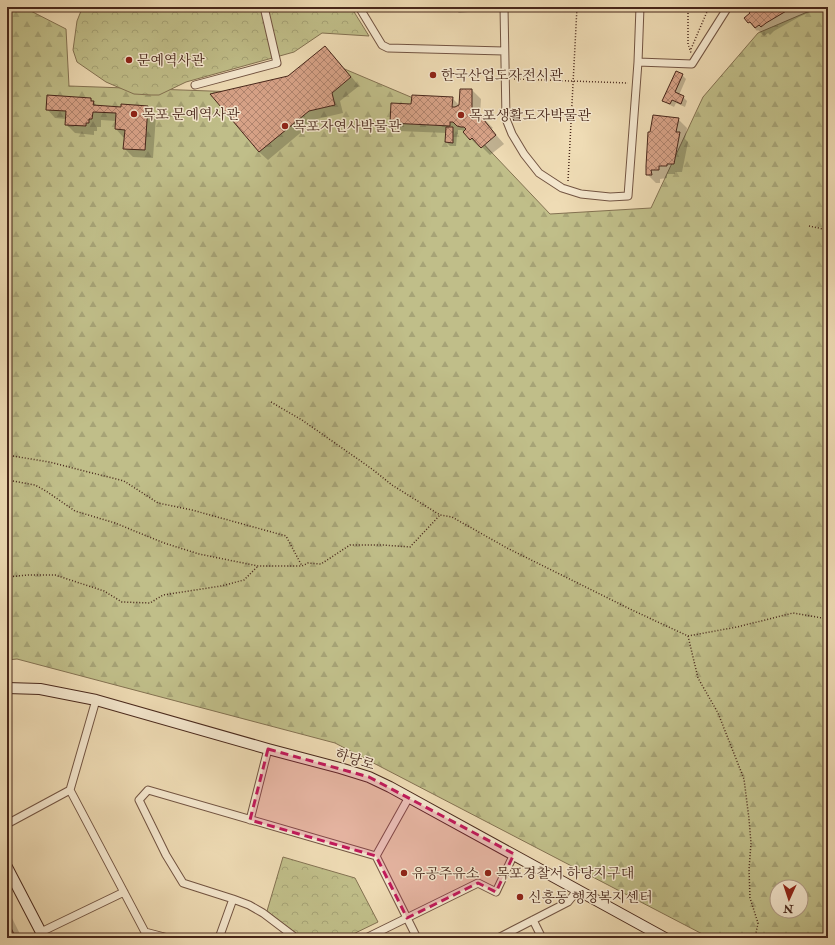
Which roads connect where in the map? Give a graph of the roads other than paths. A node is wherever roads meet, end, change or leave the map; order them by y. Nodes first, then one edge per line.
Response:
1 (264, 7) edge
2 (359, 7) edge
3 (504, 7) edge
4 (640, 7) edge
5 (728, 7) edge
6 (504, 51) junction
7 (638, 62) junction
8 (195, 85) dead end
9 (7, 688) edge
10 (96, 700) junction
11 (268, 749) junction
12 (70, 790) junction
13 (409, 797) junction
14 (250, 820) junction
15 (7, 824) edge
16 (514, 854) junction
17 (376, 856) junction
18 (7, 867) edge
19 (577, 891) junction
20 (124, 892) junction
21 (233, 899) junction
22 (407, 918) junction
23 (533, 920) junction
24 (42, 935) edge
25 (168, 938) edge
26 (218, 938) edge
27 (296, 938) edge
28 (366, 938) edge
29 (417, 938) edge
30 (498, 938) edge
31 (542, 938) edge
32 (665, 938) edge

1 - 8 street
2 - 6 street
3 - 6 street
4 - 7 street
5 - 7 street
6 - 7 street
9 - 10 street, 하당로
10 - 11 street, 하당로
10 - 12 street
11 - 13 street, 하당로
11 - 14 street
12 - 15 street
12 - 20 street
13 - 16 street, 하당로
13 - 17 street
14 - 17 street
14 - 21 street
16 - 19 street, 하당로
16 - 22 street
17 - 22 street
18 - 24 street
19 - 23 street
19 - 32 street, 하당로
20 - 24 street
20 - 25 street
21 - 26 street
21 - 27 street
22 - 28 street
22 - 29 street
23 - 30 street
23 - 31 street

